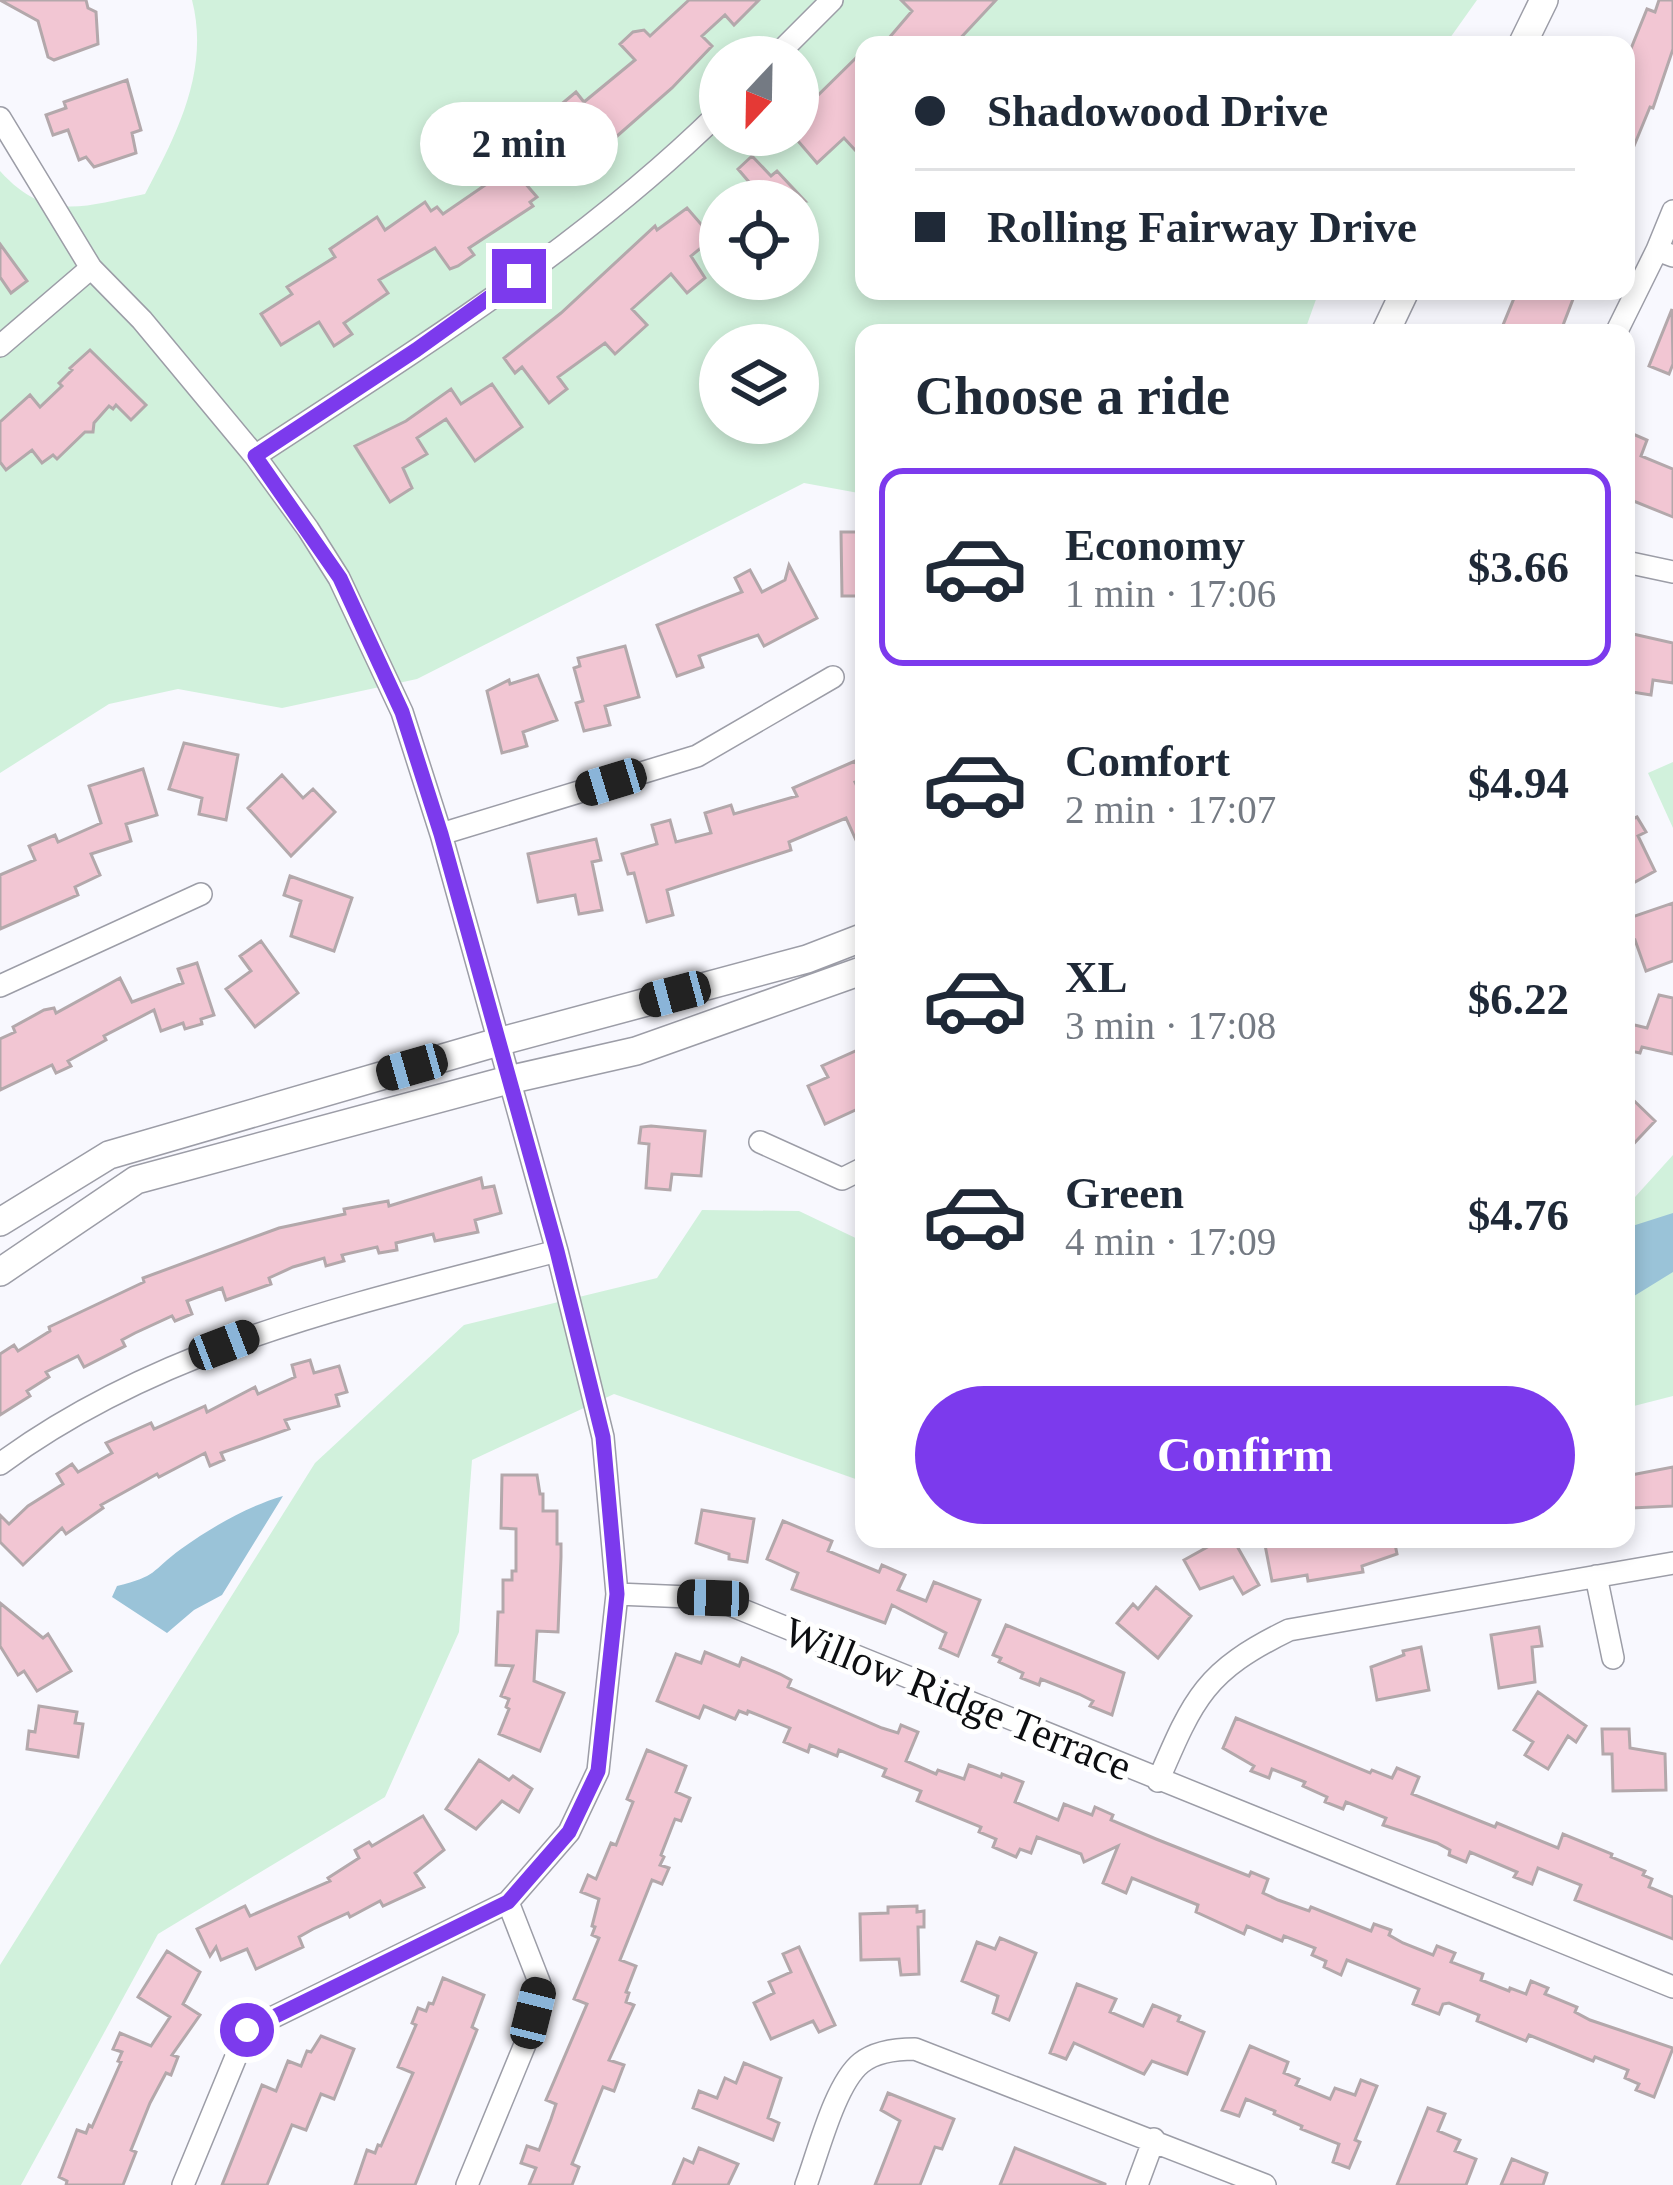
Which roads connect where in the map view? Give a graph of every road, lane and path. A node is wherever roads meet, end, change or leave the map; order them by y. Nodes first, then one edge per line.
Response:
1 (832, 0) edge
2 (1544, 0) edge
3 (797, 36) edge
4 (1526, 36) edge
5 (0, 118) edge
6 (699, 132) edge
7 (1673, 211) edge
8 (1665, 253) edge
9 (91, 268) junction
10 (1622, 324) edge
11 (0, 346) edge
12 (255, 456) junction
13 (1635, 564) edge
14 (1673, 572) edge
15 (832, 677) dead end
16 (441, 834) junction
17 (201, 894) dead end
18 (855, 940) edge
19 (855, 973) edge
20 (0, 986) edge
21 (498, 1042) junction
22 (508, 1080) junction
23 (760, 1142) dead end
24 (855, 1172) edge
25 (0, 1222) edge
26 (557, 1251) junction
27 (0, 1271) edge
28 (0, 1464) edge
29 (1673, 1563) edge
30 (1596, 1576) junction
31 (617, 1594) junction
32 (1612, 1658) dead end
33 (1158, 1780) junction
34 (508, 1902) junction
35 (1673, 1987) edge
36 (1154, 2139) junction
37 (183, 2185) edge
38 (467, 2185) edge
39 (806, 2185) edge
40 (1137, 2185) edge
41 (1265, 2185) edge

1 - 3 street
2 - 4 street
5 - 9 street
6 - 12 street
7 - 8 street
8 - 10 street
9 - 11 street
9 - 12 street
12 - 16 street
13 - 14 street
15 - 16 street
16 - 21 street
17 - 20 street
18 - 21 street
19 - 22 street
21 - 22 street
21 - 25 street
22 - 26 street
22 - 27 street
23 - 24 street
26 - 28 street
26 - 31 street
29 - 30 street, Willow Ridge Terrace
30 - 32 street
30 - 33 street, Willow Ridge Terrace
31 - 33 street, Willow Ridge Terrace
31 - 34 street
33 - 35 street, Willow Ridge Terrace
34 - 37 street
34 - 38 street
36 - 39 street
36 - 40 street
36 - 41 street

